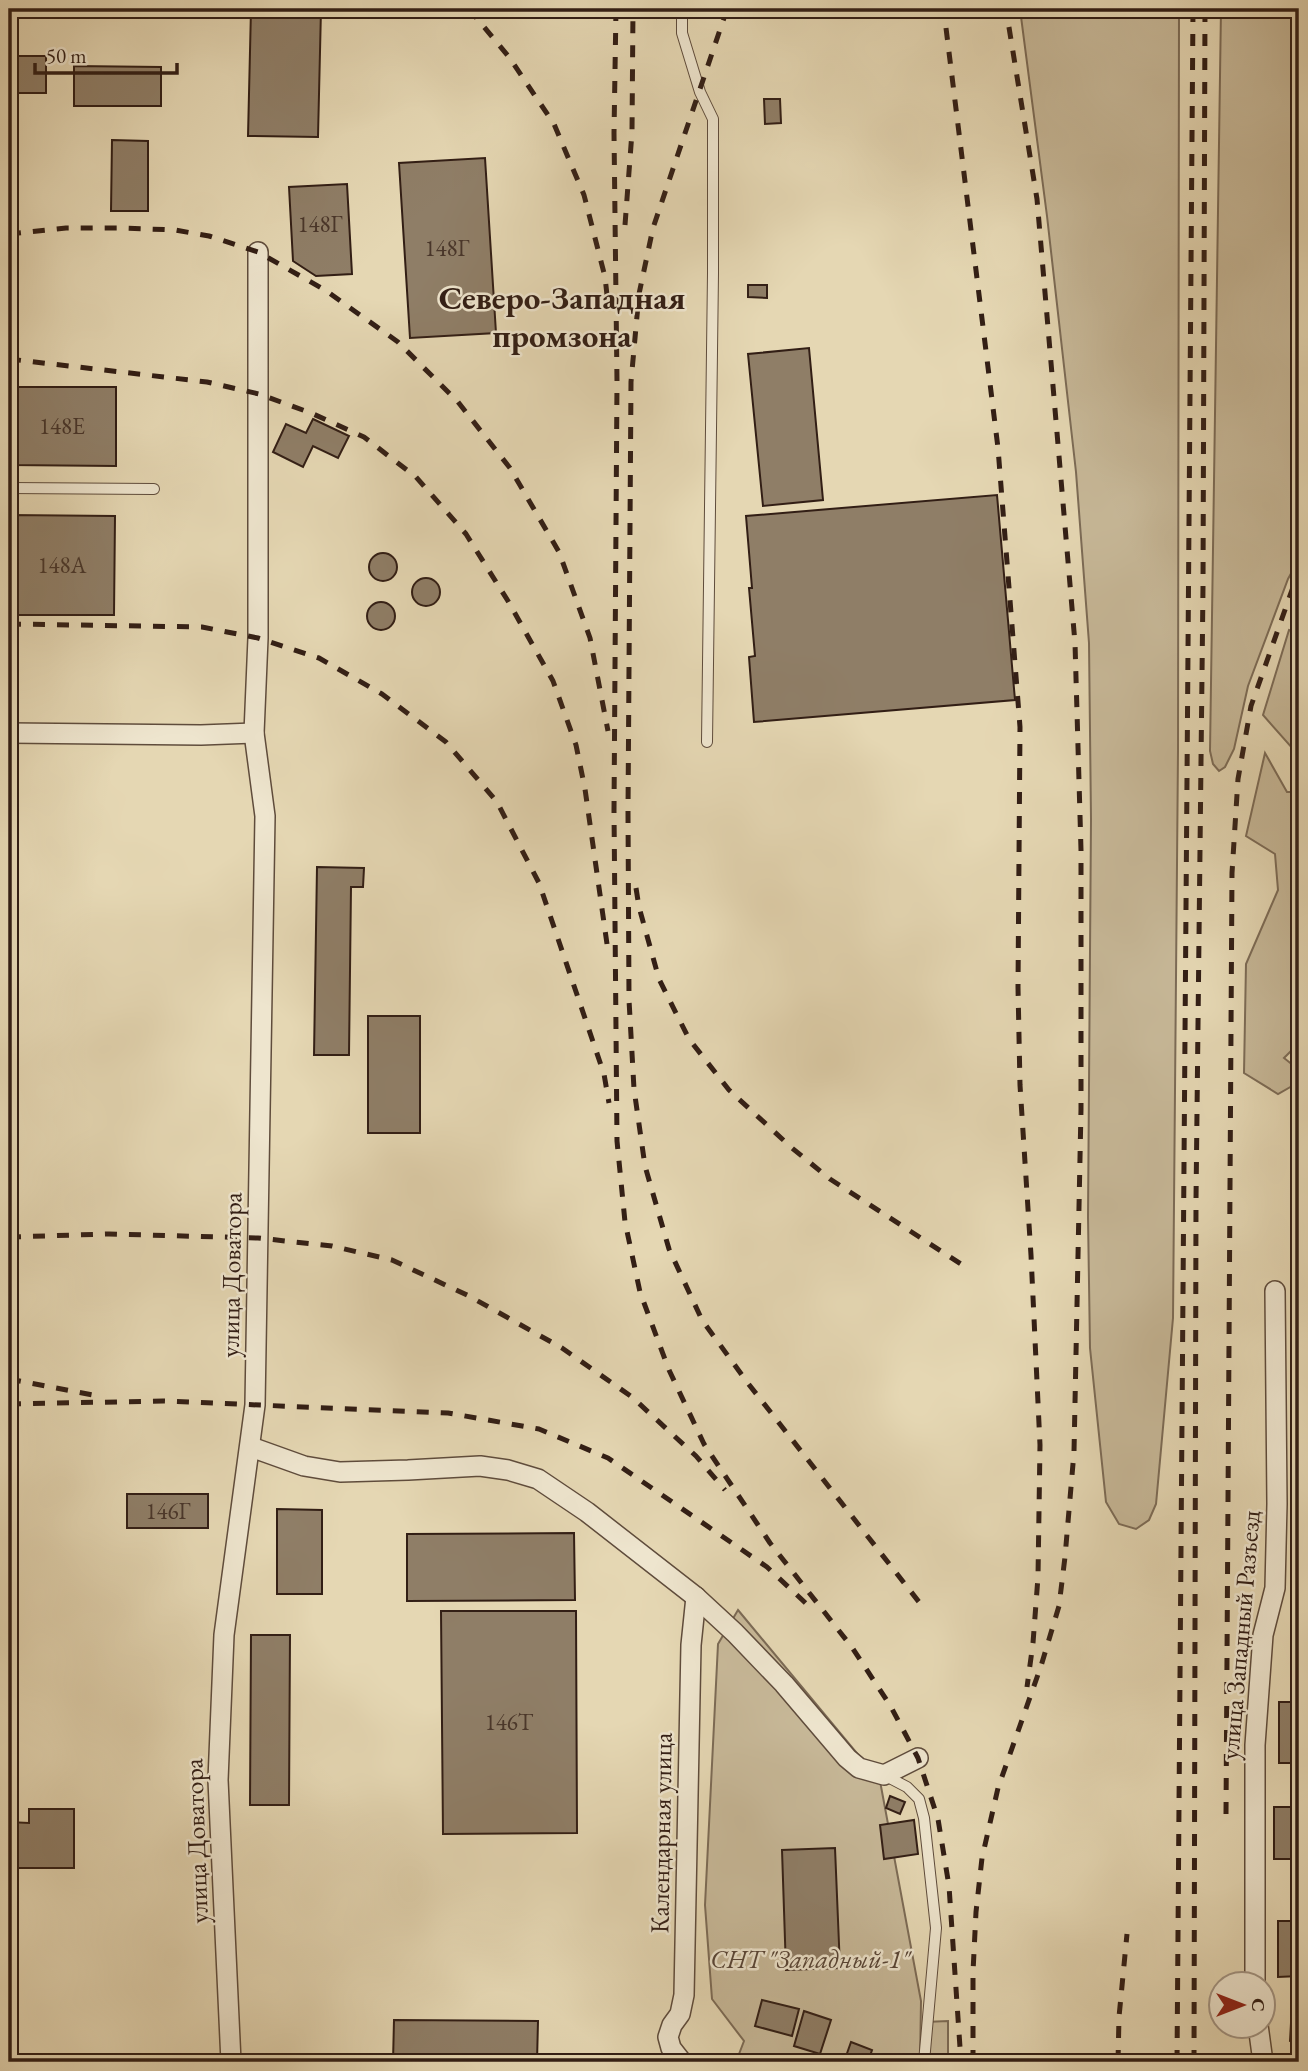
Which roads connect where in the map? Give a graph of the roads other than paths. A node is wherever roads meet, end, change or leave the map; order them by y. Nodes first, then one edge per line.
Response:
1 (682, 9) edge
2 (258, 252) dead end
3 (9, 488) edge
4 (154, 489) dead end
5 (9, 733) edge
6 (254, 733) junction
7 (707, 742) dead end
8 (1275, 1291) dead end
9 (251, 1447) junction
10 (696, 1597) junction
11 (918, 1758) dead end
12 (884, 1775) junction
13 (1255, 1969) edge
14 (1260, 2039) edge
15 (231, 2062) edge
16 (682, 2062) edge
17 (924, 2062) edge
18 (1263, 2062) edge

1 - 7 lane
2 - 6 street, улица Доватора
3 - 4 lane
5 - 6 street
6 - 9 street, улица Доватора
8 - 13 street, улица Западный Разъезд
9 - 10 street
9 - 15 street, улица Доватора
10 - 12 street
10 - 16 street, Календарная улица
11 - 12 street
12 - 17 lane
14 - 18 street

